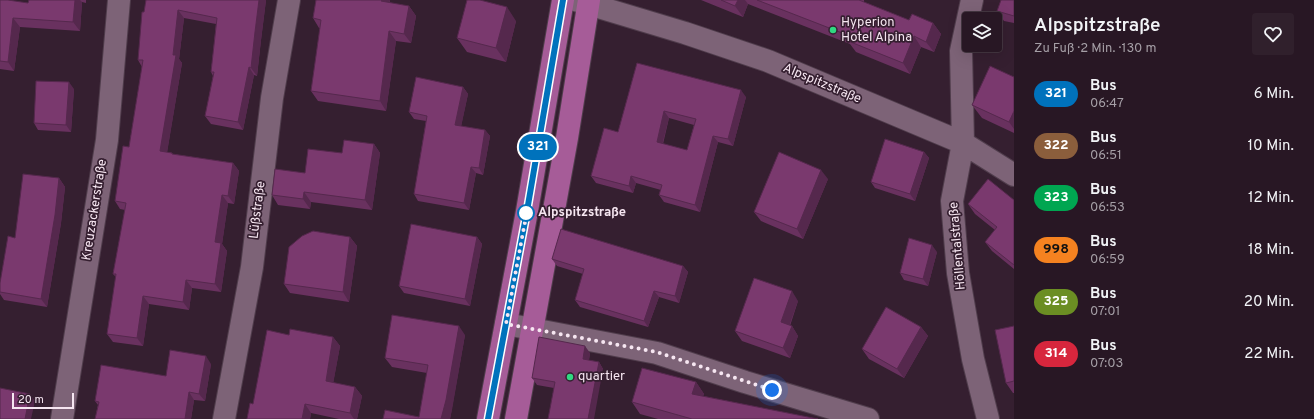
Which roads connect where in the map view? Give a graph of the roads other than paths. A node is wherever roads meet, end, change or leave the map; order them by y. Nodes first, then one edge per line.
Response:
1 (119, 0) edge
2 (289, 0) edge
3 (563, 0) edge
4 (972, 0) edge
5 (585, 1) edge
6 (963, 143) junction
7 (1014, 175) edge
8 (506, 324) junction
9 (533, 329) junction
10 (62, 419) edge
11 (224, 419) edge
12 (488, 419) edge
13 (516, 419) edge
14 (868, 419) edge
15 (988, 419) edge

1 - 10 street, Kreuzackerstraße
2 - 11 street, Lüßstraße
3 - 8 main road
4 - 6 street, Höllentalstraße
5 - 6 street, Alpspitzstraße
5 - 9 main road
6 - 7 street, Alpspitzstraße
6 - 15 street, Höllentalstraße
8 - 9 street
8 - 12 main road
9 - 13 main road
9 - 14 street

